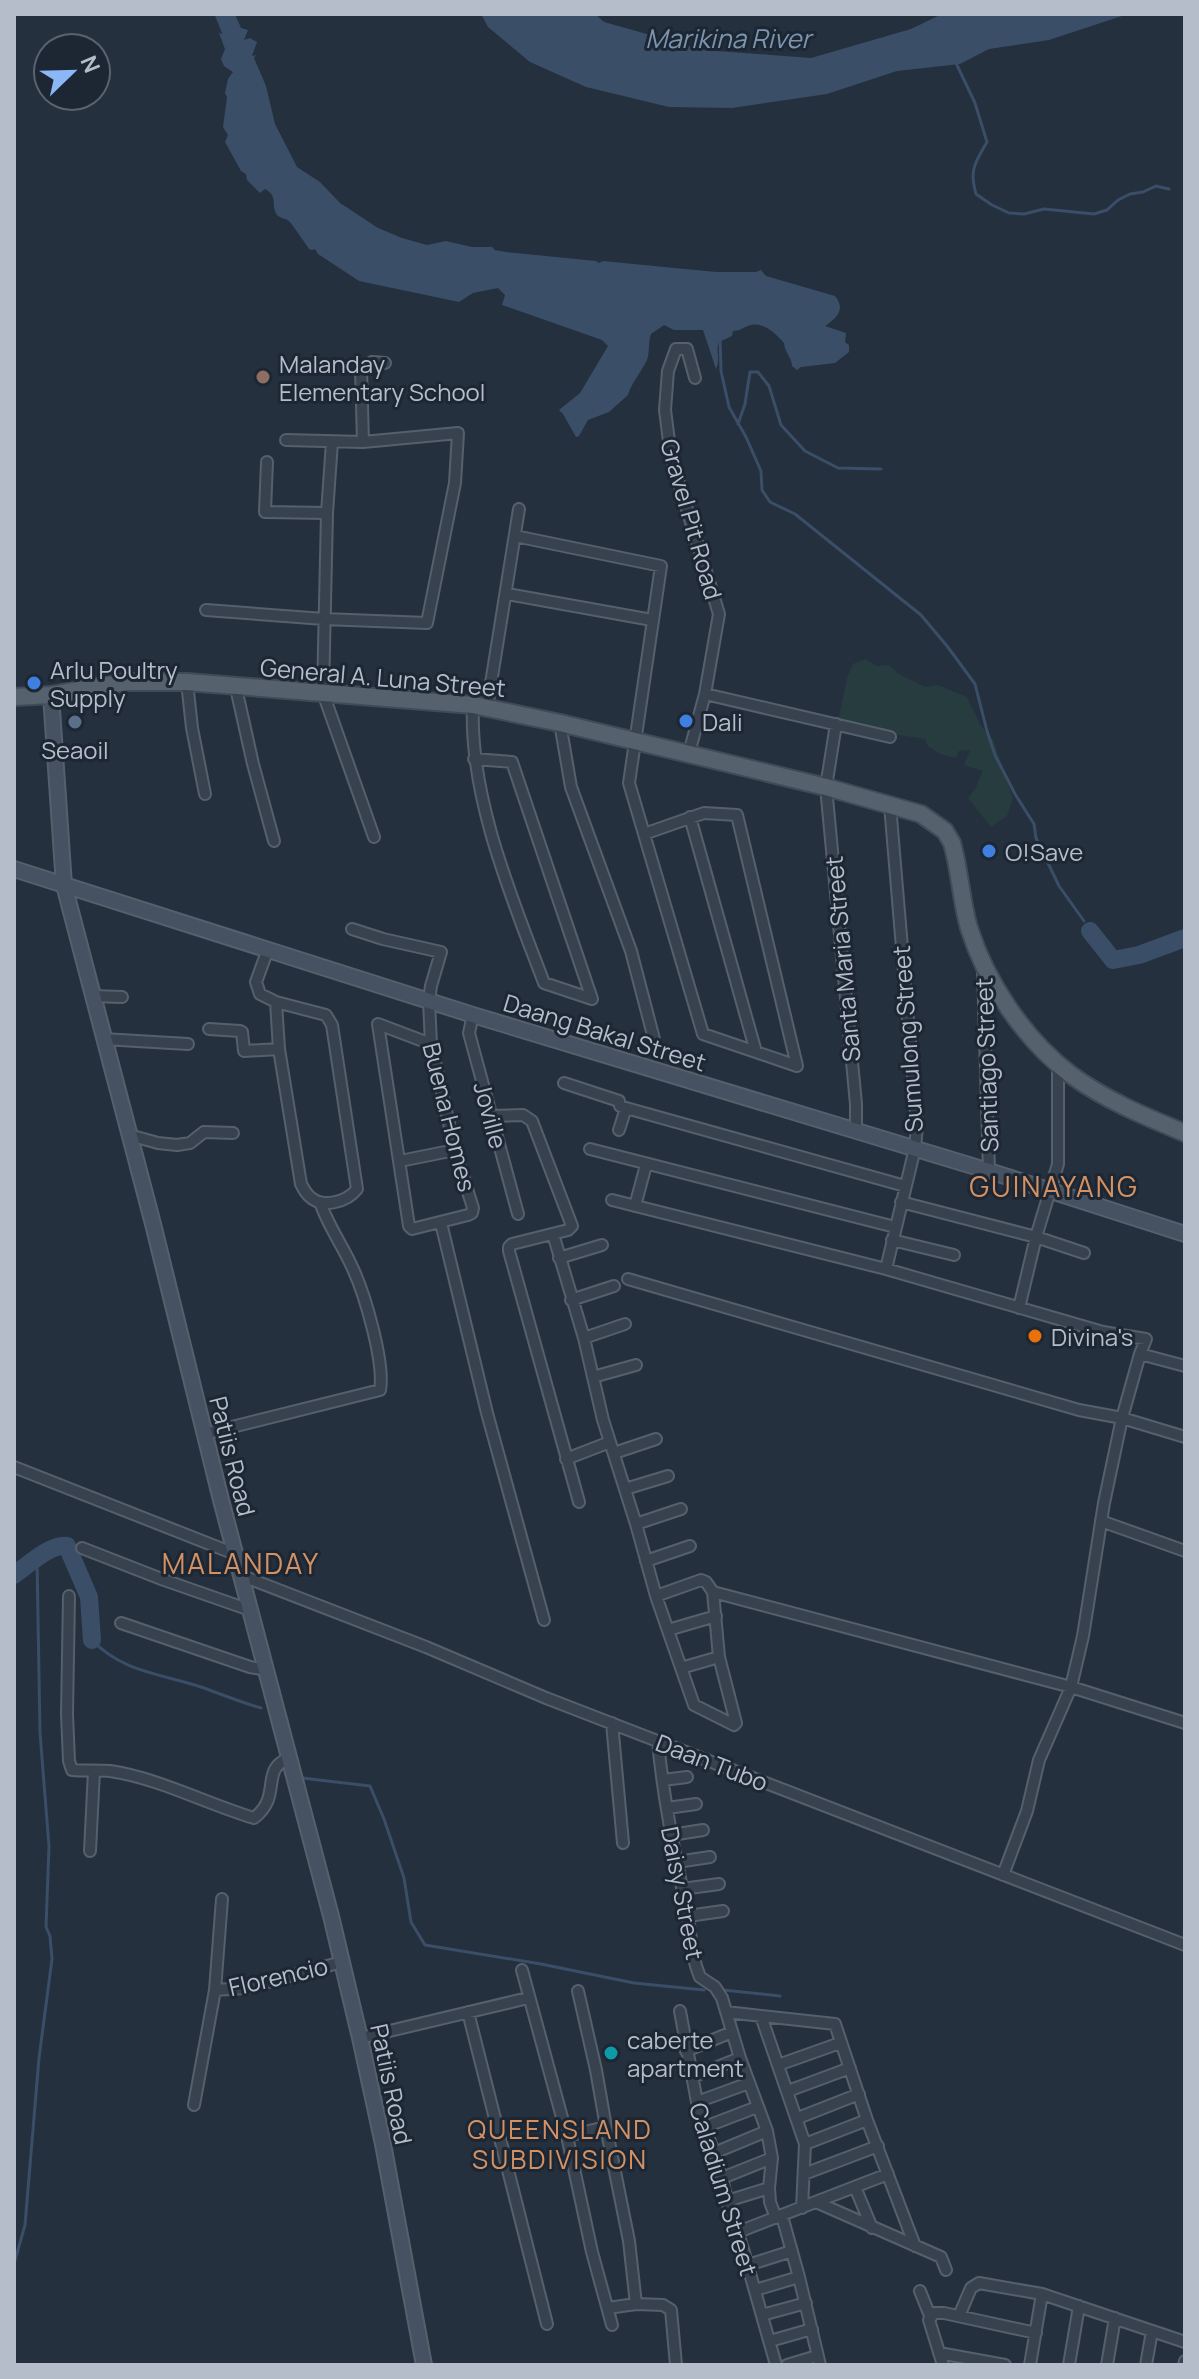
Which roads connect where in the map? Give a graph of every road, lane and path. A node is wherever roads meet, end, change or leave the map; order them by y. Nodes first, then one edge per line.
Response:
1 (385, 363) dead end
2 (695, 378) dead end
3 (286, 440) dead end
4 (332, 442) junction
5 (363, 442) junction
6 (267, 462) dead end
7 (519, 509) dead end
8 (327, 513) junction
9 (515, 536) junction
10 (507, 594) junction
11 (206, 610) dead end
12 (324, 619) junction
13 (652, 620) junction
14 (187, 682) junction
15 (236, 688) junction
16 (323, 693) junction
17 (705, 694) junction
18 (51, 695) junction
19 (14, 697) edge
20 (480, 707) junction
21 (560, 723) junction
22 (836, 724) junction
23 (890, 737) dead end
24 (636, 741) junction
25 (689, 753) junction
26 (474, 759) junction
27 (826, 787) junction
28 (205, 794) dead end
29 (890, 805) junction
30 (690, 817) junction
31 (644, 834) junction
32 (374, 837) dead end
33 (274, 841) dead end
34 (14, 869) edge
35 (64, 885) junction
36 (352, 929) dead end
37 (268, 949) junction
38 (983, 959) junction
39 (92, 996) junction
40 (122, 997) dead end
41 (429, 1001) junction
42 (276, 1002) junction
43 (473, 1015) junction
44 (209, 1029) dead end
45 (103, 1039) junction
46 (654, 1039) dead end
47 (188, 1044) dead end
48 (431, 1044) junction
49 (279, 1049) junction
50 (756, 1052) junction
51 (1058, 1063) junction
52 (564, 1083) dead end
53 (626, 1108) junction
54 (491, 1116) junction
55 (619, 1130) dead end
56 (856, 1131) junction
57 (233, 1133) dead end
58 (1185, 1133) edge
59 (129, 1135) junction
60 (915, 1148) junction
61 (590, 1149) dead end
62 (455, 1150) junction
63 (400, 1161) junction
64 (646, 1165) junction
65 (989, 1171) junction
66 (905, 1186) junction
67 (1050, 1191) junction
68 (612, 1200) dead end
69 (320, 1202) junction
70 (901, 1202) junction
71 (635, 1206) junction
72 (518, 1214) dead end
73 (441, 1223) junction
74 (895, 1227) junction
75 (553, 1234) junction
76 (1185, 1234) edge
77 (1036, 1237) junction
78 (892, 1240) junction
79 (602, 1245) dead end
80 (1084, 1253) dead end
81 (954, 1255) dead end
82 (559, 1258) junction
83 (886, 1269) junction
84 (628, 1279) dead end
85 (614, 1286) dead end
86 (571, 1300) junction
87 (1019, 1308) junction
88 (625, 1324) dead end
89 (584, 1338) junction
90 (1140, 1354) junction
91 (636, 1365) dead end
92 (1185, 1366) edge
93 (593, 1377) junction
94 (1122, 1418) junction
95 (204, 1434) junction
96 (1185, 1437) edge
97 (656, 1439) dead end
98 (612, 1448) junction
99 (566, 1459) junction
100 (14, 1467) edge
101 (668, 1476) dead end
102 (625, 1489) junction
103 (579, 1502) dead end
104 (681, 1509) dead end
105 (1101, 1521) junction
106 (636, 1524) junction
107 (690, 1546) dead end
108 (82, 1548) dead end
109 (1185, 1551) edge
110 (235, 1554) junction
111 (646, 1561) junction
112 (240, 1575) junction
113 (713, 1592) junction
114 (69, 1596) dead end
115 (656, 1596) junction
116 (250, 1610) junction
117 (716, 1616) junction
118 (544, 1620) dead end
119 (121, 1623) dead end
120 (668, 1630) junction
121 (719, 1657) junction
122 (681, 1668) junction
123 (266, 1670) junction
124 (1071, 1687) junction
125 (612, 1723) junction
126 (1185, 1723) edge
127 (658, 1741) junction
128 (289, 1758) junction
129 (94, 1771) junction
130 (687, 1777) dead end
131 (663, 1780) junction
132 (696, 1804) dead end
133 (667, 1808) junction
134 (703, 1830) dead end
135 (671, 1835) junction
136 (623, 1843) dead end
137 (90, 1851) dead end
138 (710, 1857) dead end
139 (677, 1862) junction
140 (1003, 1875) junction
141 (719, 1884) dead end
142 (682, 1889) junction
143 (222, 1899) dead end
144 (723, 1911) dead end
145 (688, 1916) junction
146 (1185, 1945) edge
147 (342, 1962) junction
148 (522, 1970) dead end
149 (215, 1990) junction
150 (578, 1991) dead end
151 (528, 1998) junction
152 (680, 2011) dead end
153 (468, 2012) junction
154 (726, 2012) junction
155 (761, 2016) junction
156 (732, 2032) junction
157 (360, 2038) junction
158 (840, 2043) junction
159 (686, 2051) junction
160 (740, 2058) junction
161 (778, 2065) junction
162 (850, 2068) junction
163 (692, 2077) junction
164 (749, 2083) junction
165 (788, 2091) junction
166 (859, 2094) junction
167 (697, 2102) junction
168 (194, 2105) dead end
169 (757, 2107) junction
170 (798, 2118) junction
171 (867, 2120) junction
172 (606, 2127) junction
173 (705, 2127) junction
174 (767, 2131) junction
175 (567, 2136) junction
176 (805, 2144) junction
177 (878, 2146) junction
178 (714, 2153) junction
179 (772, 2158) junction
180 (804, 2174) junction
181 (888, 2174) junction
182 (722, 2178) junction
183 (855, 2187) junction
184 (769, 2188) junction
185 (727, 2201) junction
186 (816, 2202) junction
187 (802, 2208) junction
188 (779, 2217) junction
189 (872, 2228) junction
190 (738, 2232) junction
191 (915, 2246) junction
192 (792, 2251) junction
193 (748, 2265) junction
194 (946, 2270) dead end
195 (799, 2277) junction
196 (755, 2290) junction
197 (920, 2291) dead end
198 (1042, 2294) junction
199 (806, 2303) junction
200 (636, 2304) junction
201 (1079, 2306) junction
202 (608, 2308) junction
203 (762, 2315) junction
204 (930, 2316) junction
205 (959, 2316) junction
206 (1115, 2318) junction
207 (547, 2324) dead end
208 (612, 2325) dead end
209 (812, 2329) junction
210 (1152, 2331) junction
211 (1036, 2333) junction
212 (770, 2341) junction
213 (1185, 2342) edge
214 (939, 2353) junction
215 (818, 2361) edge
216 (424, 2365) edge
217 (676, 2365) edge
218 (776, 2365) edge
219 (787, 2365) edge
220 (943, 2365) edge
221 (1005, 2365) edge
222 (1030, 2365) edge
223 (1069, 2365) edge
224 (1107, 2365) edge
225 (1146, 2365) edge

1 - 5 street
2 - 17 street, Gravel Pit Road
3 - 4 street
4 - 5 street
4 - 8 street
5 - 12 street
6 - 8 street
7 - 9 street
8 - 12 street
9 - 10 street
9 - 13 street
10 - 13 street
10 - 20 street
11 - 12 street
12 - 16 street
13 - 24 street
14 - 15 main road, General A. Luna Street
14 - 18 main road, General A. Luna Street
14 - 28 street
15 - 16 main road, General A. Luna Street
15 - 33 street
16 - 20 main road, General A. Luna Street
16 - 32 street
17 - 22 street
17 - 25 street, Gravel Pit Road
18 - 19 main road, General A. Luna Street
18 - 35 street, Patiis Road
20 - 21 main road, General A. Luna Street
20 - 26 street
21 - 24 main road, General A. Luna Street
21 - 46 street
22 - 23 street
22 - 27 street, Santa Maria Street
24 - 25 main road, General A. Luna Street
24 - 31 street
25 - 27 main road, General A. Luna Street
26 - 26 street
27 - 29 main road, General A. Luna Street
27 - 56 street, Santa Maria Street
29 - 38 main road, General A. Luna Street
29 - 60 street, Sumulong Street
30 - 31 street
30 - 50 street
30 - 50 street
31 - 50 street
34 - 35 street, Daang Bakal Street
35 - 37 street, Daang Bakal Street
35 - 39 street, Patiis Road
36 - 41 street, Buena Homes
37 - 41 street, Daang Bakal Street
37 - 42 street
38 - 51 main road, General A. Luna Street
38 - 65 street, Santiago Street
39 - 40 street
39 - 45 street, Patiis Road
41 - 43 street, Daang Bakal Street
41 - 48 street, Buena Homes
42 - 49 street
42 - 69 street
43 - 54 street, Joville
43 - 56 street, Daang Bakal Street
44 - 49 street
45 - 47 street
45 - 59 street, Patiis Road
48 - 62 street, Buena Homes
48 - 63 street
49 - 69 street
51 - 58 main road, General A. Luna Street
51 - 67 street
52 - 53 street
53 - 55 street
53 - 66 street
54 - 72 street, Joville
54 - 75 street
56 - 60 street, Daang Bakal Street
57 - 59 street
59 - 95 street, Patiis Road
60 - 65 street, Daang Bakal Street
60 - 66 street, Sumulong Street
61 - 64 street
62 - 63 street
62 - 73 street, Buena Homes
63 - 73 street, Buena Homes
64 - 71 street
64 - 74 street
65 - 67 street, Daang Bakal Street
66 - 70 street, Sumulong Street
67 - 76 street, Daang Bakal Street
67 - 77 street
68 - 71 street
69 - 95 street
70 - 74 street, Sumulong Street
70 - 77 street
71 - 83 street
73 - 118 street
74 - 78 street, Sumulong Street
75 - 82 street
75 - 99 street
77 - 80 street
77 - 87 street
78 - 81 street
78 - 83 street, Sumulong Street
79 - 82 street
82 - 86 street
83 - 87 street
84 - 94 street
85 - 86 street
86 - 89 street
87 - 90 street
88 - 89 street
89 - 93 street
90 - 92 street
90 - 94 street
91 - 93 street
93 - 98 street
94 - 96 street
94 - 105 street
95 - 110 street, Patiis Road
97 - 98 street
98 - 99 street
98 - 102 street
99 - 103 street
100 - 110 street
101 - 102 street
102 - 106 street
104 - 106 street
105 - 109 street
105 - 124 street
106 - 111 street
107 - 111 street
108 - 116 street
110 - 112 street, Patiis Road
111 - 115 street
112 - 116 street, Patiis Road
112 - 125 street, Daan Tubo
113 - 115 street
113 - 117 street
113 - 124 street
114 - 129 street
115 - 120 street
116 - 123 street, Patiis Road
117 - 120 street
117 - 121 street
119 - 123 street
120 - 122 street
121 - 122 street
121 - 122 street
123 - 128 street, Patiis Road
124 - 126 street
124 - 140 street
125 - 127 street, Daan Tubo
125 - 136 street
127 - 131 street, Daisy Street
127 - 140 street, Daan Tubo
128 - 129 street
128 - 147 street, Patiis Road
129 - 137 street
130 - 131 street
131 - 133 street, Daisy Street
132 - 133 street
133 - 135 street, Daisy Street
134 - 135 street
135 - 139 street, Daisy Street
138 - 139 street
139 - 142 street, Daisy Street
140 - 146 street, Daan Tubo
141 - 142 street
142 - 145 street, Daisy Street
143 - 149 street
144 - 145 street
145 - 154 street, Daisy Street
147 - 149 street, Florencio
147 - 157 street, Patiis Road
148 - 151 street
149 - 168 street
150 - 172 street
151 - 153 street
151 - 175 street
152 - 159 street, Caladium Street
153 - 157 street
153 - 207 street
154 - 155 street
154 - 156 street, Daisy Street
155 - 158 street
155 - 161 street
156 - 159 street
156 - 160 street, Daisy Street
157 - 216 street, Patiis Road
158 - 161 street
158 - 162 street
159 - 163 street, Caladium Street
160 - 163 street
160 - 164 street, Daisy Street
161 - 165 street
162 - 165 street
162 - 166 street
163 - 167 street, Caladium Street
164 - 167 street
164 - 169 street, Daisy Street
165 - 170 street
166 - 170 street
166 - 171 street
167 - 173 street, Caladium Street
169 - 173 street
169 - 174 street, Daisy Street
170 - 176 street
171 - 176 street
171 - 177 street
172 - 175 street
172 - 200 street
173 - 178 street, Caladium Street
174 - 178 street
174 - 179 street, Daisy Street
175 - 202 street
176 - 180 street
177 - 180 street
177 - 181 street
178 - 182 street, Caladium Street
179 - 182 street
179 - 184 street, Daisy Street
180 - 187 street
181 - 183 street
181 - 191 street
182 - 185 street, Caladium Street
183 - 186 street
183 - 189 street
184 - 185 street
184 - 188 street, Daisy Street
185 - 190 street, Caladium Street
186 - 187 street
186 - 189 street
187 - 188 street
188 - 190 street
188 - 192 street, Daisy Street
189 - 191 street
190 - 193 street, Caladium Street
191 - 194 street
192 - 193 street
192 - 195 street, Daisy Street
193 - 196 street, Caladium Street
195 - 196 street
195 - 199 street, Daisy Street
196 - 203 street, Caladium Street
197 - 204 street
198 - 201 street
198 - 205 street
198 - 211 street
199 - 203 street
199 - 209 street, Daisy Street
200 - 202 street
200 - 217 street
201 - 206 street
201 - 223 street
202 - 208 street
203 - 212 street, Caladium Street
204 - 205 street
204 - 214 street
205 - 211 street
206 - 210 street
206 - 224 street
209 - 212 street
209 - 215 street, Daisy Street
210 - 213 street
210 - 225 street
211 - 222 street
212 - 218 street, Caladium Street
214 - 220 street
214 - 221 street
215 - 219 street

